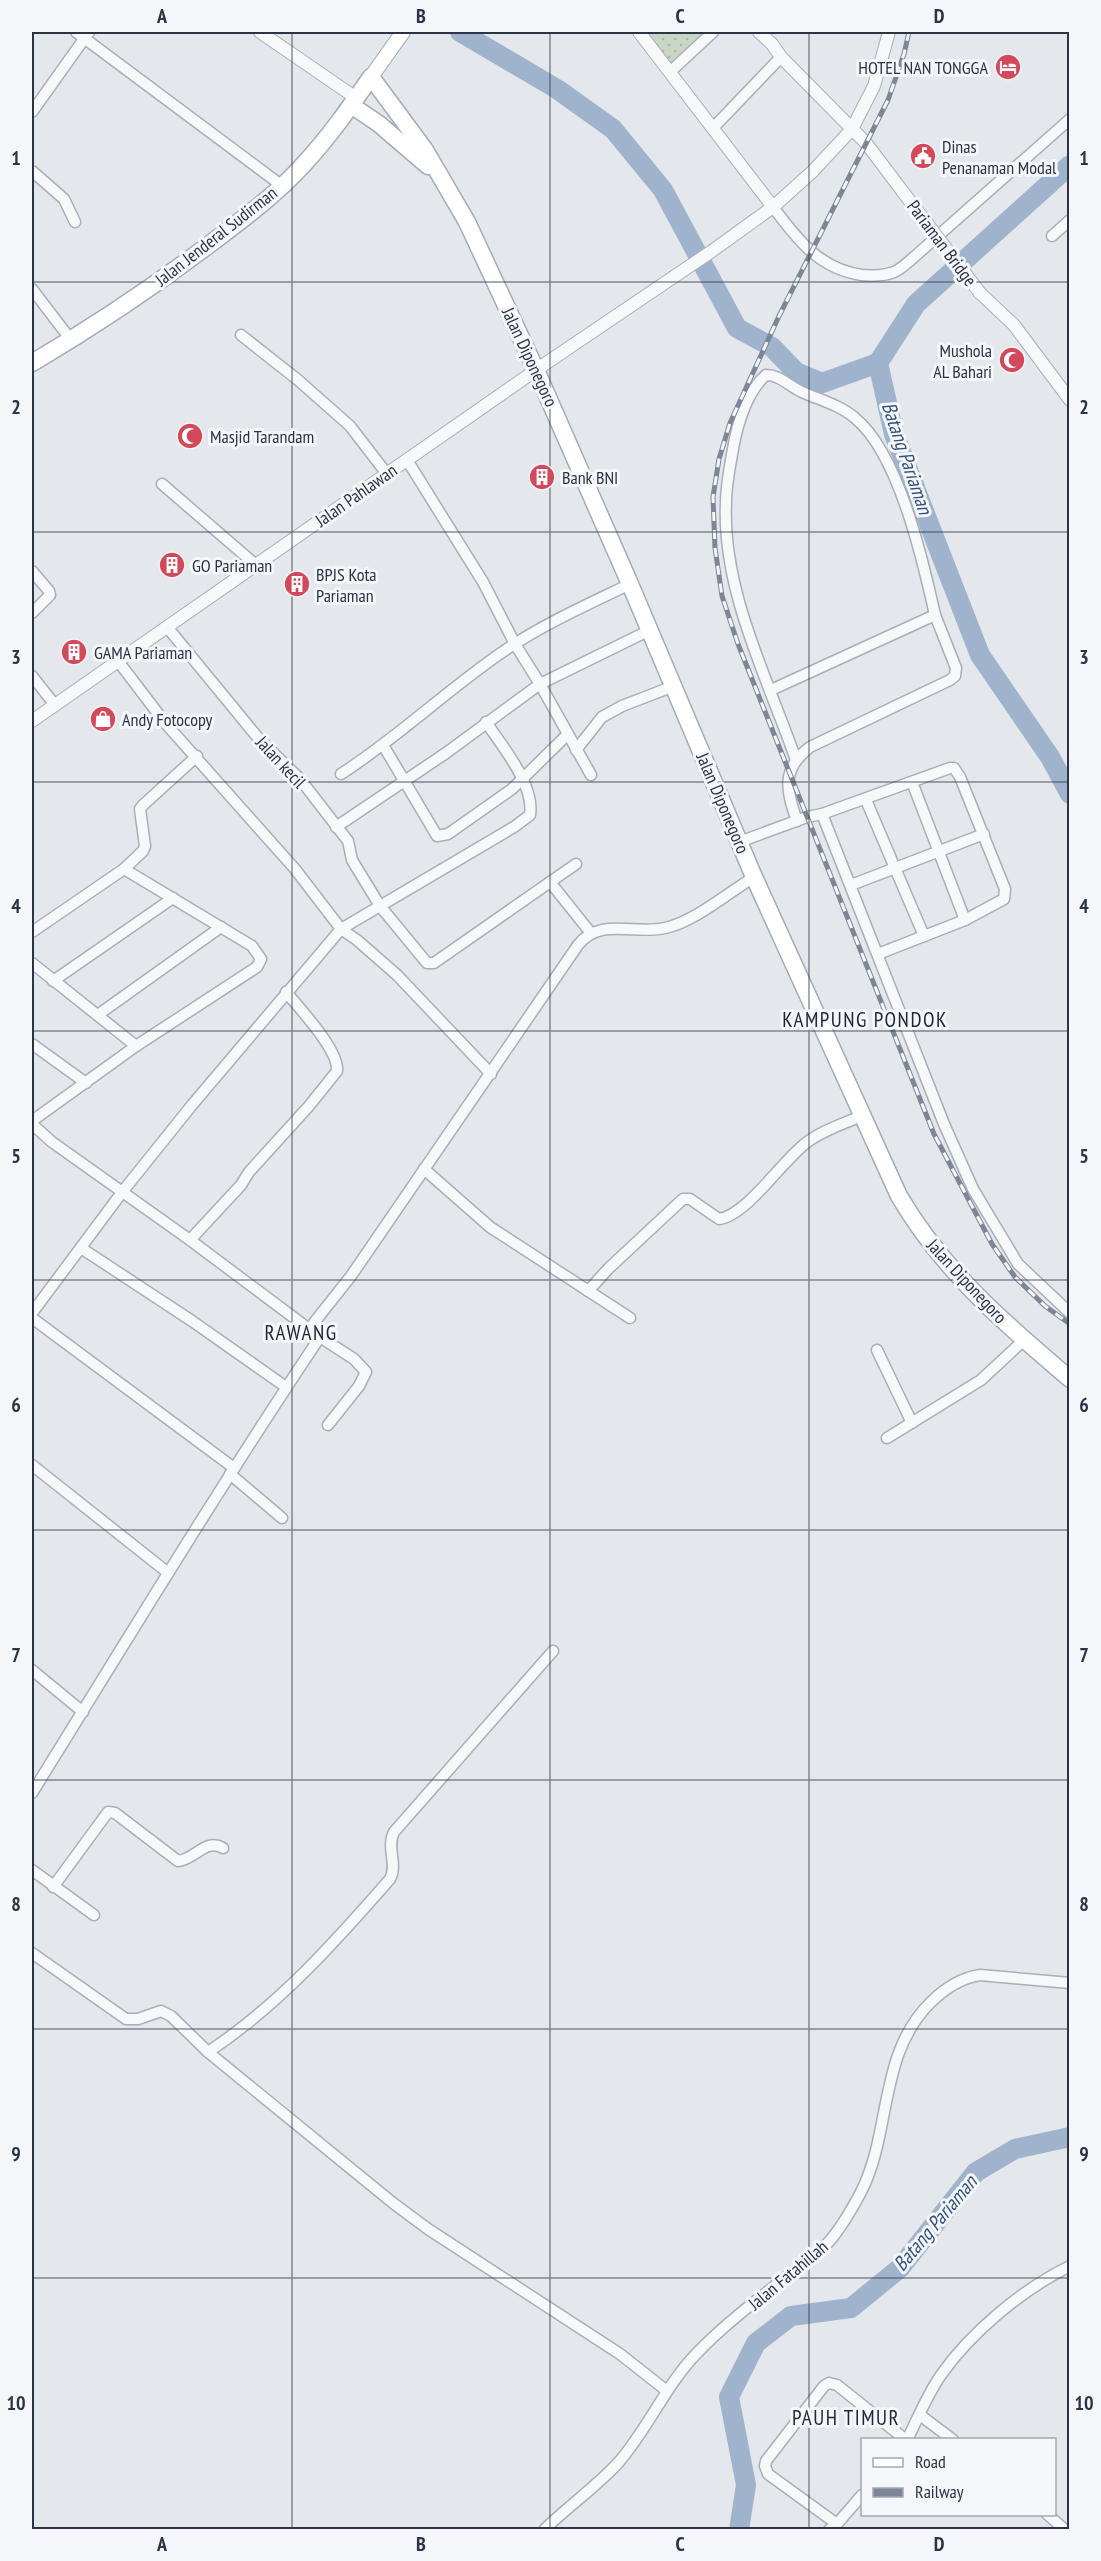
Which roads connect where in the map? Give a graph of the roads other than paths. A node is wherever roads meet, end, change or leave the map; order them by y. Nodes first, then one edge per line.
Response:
1 (260, 32) edge
2 (403, 32) edge
3 (639, 32) edge
4 (713, 32) edge
5 (759, 32) edge
6 (889, 32) edge
7 (83, 34) edge
8 (781, 57) junction
9 (670, 71) junction
10 (371, 77) junction
11 (354, 101) junction
12 (32, 112) edge
13 (1070, 119) edge
14 (714, 127) junction
15 (852, 129) junction
16 (32, 171) edge
17 (443, 181) junction
18 (281, 185) junction
19 (773, 207) junction
20 (1070, 220) edge
21 (75, 222) dead end
22 (1052, 236) dead end
23 (32, 289) edge
24 (241, 335) dead end
25 (71, 340) junction
26 (32, 363) edge
27 (536, 370) junction
28 (1070, 400) edge
29 (407, 460) junction
30 (387, 474) junction
31 (162, 484) dead end
32 (256, 565) junction
33 (32, 571) edge
34 (630, 584) junction
35 (32, 613) edge
36 (934, 615) junction
37 (167, 627) junction
38 (650, 630) junction
39 (515, 644) junction
40 (118, 661) junction
41 (32, 676) edge
42 (540, 684) junction
43 (674, 686) junction
44 (771, 690) junction
45 (55, 705) junction
46 (32, 721) edge
47 (486, 722) junction
48 (567, 735) junction
49 (382, 745) junction
50 (576, 750) junction
51 (197, 756) junction
52 (796, 760) junction
53 (341, 774) dead end
54 (591, 775) dead end
55 (523, 778) junction
56 (404, 782) junction
57 (912, 782) junction
58 (866, 800) junction
59 (822, 814) junction
60 (797, 821) junction
61 (336, 826) junction
62 (984, 834) junction
63 (739, 842) junction
64 (939, 851) junction
65 (576, 864) dead end
66 (896, 868) junction
67 (124, 869) junction
68 (754, 877) junction
69 (550, 882) junction
70 (851, 885) junction
71 (173, 898) junction
72 (380, 906) junction
73 (965, 920) junction
74 (221, 927) junction
75 (341, 929) junction
76 (32, 932) edge
77 (590, 932) junction
78 (924, 936) junction
79 (878, 954) junction
80 (32, 963) edge
81 (53, 981) junction
82 (286, 992) junction
83 (99, 1014) junction
84 (32, 1044) edge
85 (136, 1046) junction
86 (491, 1074) junction
87 (86, 1083) junction
88 (861, 1116) junction
89 (32, 1123) edge
90 (424, 1169) junction
91 (123, 1191) junction
92 (190, 1240) junction
93 (81, 1248) junction
94 (588, 1291) junction
95 (32, 1313) edge
96 (1070, 1313) edge
97 (32, 1318) edge
98 (630, 1318) dead end
99 (309, 1329) junction
100 (320, 1337) junction
101 (1024, 1340) junction
102 (877, 1350) dead end
103 (1070, 1379) edge
104 (286, 1388) junction
105 (912, 1423) junction
106 (328, 1425) dead end
107 (887, 1438) dead end
108 (32, 1465) edge
109 (232, 1471) junction
110 (282, 1518) dead end
111 (167, 1572) junction
112 (554, 1651) dead end
113 (32, 1670) edge
114 (83, 1712) junction
115 (32, 1792) edge
116 (223, 1848) dead end
117 (32, 1870) edge
118 (53, 1887) junction
119 (94, 1915) dead end
120 (32, 1953) edge
121 (1070, 1983) edge
122 (208, 2052) junction
123 (1070, 2266) edge
124 (667, 2391) junction
125 (920, 2415) junction
126 (905, 2438) edge
127 (907, 2438) edge
128 (952, 2438) edge
129 (861, 2496) edge
130 (1049, 2516) edge
131 (833, 2527) edge
132 (544, 2529) edge
133 (1065, 2529) edge

1 - 11 street
2 - 10 main road
3 - 9 street
4 - 9 street
5 - 8 street, Pariaman Bridge
6 - 15 street, Jalan Pahlawan
7 - 12 street
7 - 18 street
8 - 14 street
8 - 15 street, Pariaman Bridge
9 - 14 street
10 - 11 main road, Jalan Jenderal Sudirman
10 - 17 main road, Jalan Diponegoro
11 - 17 main road, Jalan Diponegoro
11 - 18 main road, Jalan Jenderal Sudirman
13 - 19 street
14 - 19 street
15 - 19 street, Jalan Pahlawan
15 - 28 street, Pariaman Bridge, bridge
16 - 21 street
17 - 27 main road, Jalan Diponegoro
18 - 25 main road, Jalan Jenderal Sudirman
19 - 27 street, Jalan Pahlawan
20 - 22 street
23 - 25 street
24 - 30 street
25 - 26 main road, Jalan Jenderal Sudirman
27 - 29 street, Jalan Pahlawan
27 - 34 main road, Jalan Diponegoro
29 - 30 street, Jalan Pahlawan
29 - 39 street
30 - 32 street, Jalan Pahlawan
31 - 32 street
32 - 37 street, Jalan Pahlawan
33 - 35 street
34 - 38 main road, Jalan Diponegoro
34 - 39 street
36 - 44 street
36 - 44 street
36 - 52 street
37 - 40 street, Jalan Pahlawan
37 - 61 street, Jalan kecil
38 - 42 street
38 - 43 main road, Jalan Diponegoro
39 - 42 street
39 - 49 street
40 - 45 street, Jalan Pahlawan
40 - 51 street
41 - 45 street
42 - 47 street
42 - 48 street
43 - 50 street
43 - 63 main road, Jalan Diponegoro
44 - 52 street
45 - 46 street, Jalan Pahlawan
47 - 55 street
47 - 56 street
48 - 50 street
48 - 55 street
49 - 53 street
49 - 56 street
50 - 54 street
51 - 67 street
51 - 75 street
52 - 60 street
55 - 56 street
55 - 72 street
56 - 61 street
57 - 58 street
57 - 62 street
57 - 64 street
58 - 59 street
58 - 66 street
59 - 60 street
59 - 70 street
60 - 63 street
61 - 72 street, Jalan kecil
62 - 64 street
62 - 73 street
63 - 68 main road, Jalan Diponegoro
64 - 66 street
64 - 73 street
65 - 69 street
66 - 70 street
66 - 78 street
67 - 71 street
67 - 76 street
68 - 77 street
68 - 88 main road, Jalan Diponegoro
69 - 72 street, Jalan kecil
69 - 77 street
70 - 79 street
71 - 74 street
71 - 81 street
72 - 75 street
73 - 78 street
74 - 83 street
74 - 85 street
75 - 82 street
75 - 86 street
77 - 86 street
78 - 79 street
79 - 96 street
80 - 81 street
81 - 83 street
82 - 91 street
82 - 92 street
83 - 85 street
84 - 87 street
85 - 87 street
86 - 90 street
87 - 89 street
88 - 94 street
88 - 101 main road, Jalan Diponegoro
89 - 91 street
90 - 94 street
90 - 99 street
91 - 92 street
91 - 93 street
92 - 99 street
93 - 95 street
93 - 104 street
94 - 98 street
97 - 109 street
99 - 100 street
100 - 104 street
100 - 106 street
101 - 103 main road, Jalan Diponegoro
101 - 105 street
102 - 105 street
104 - 109 street
105 - 107 street
108 - 111 street
109 - 110 street
109 - 111 street
111 - 114 street
112 - 122 street
113 - 114 street
114 - 115 street
116 - 118 street
117 - 118 street
118 - 119 street
120 - 122 street
121 - 124 street, Jalan Fatahillah
122 - 124 street
123 - 125 street
124 - 132 street, Jalan Fatahillah
125 - 127 street
125 - 128 street
126 - 131 street
129 - 131 street
130 - 133 street

